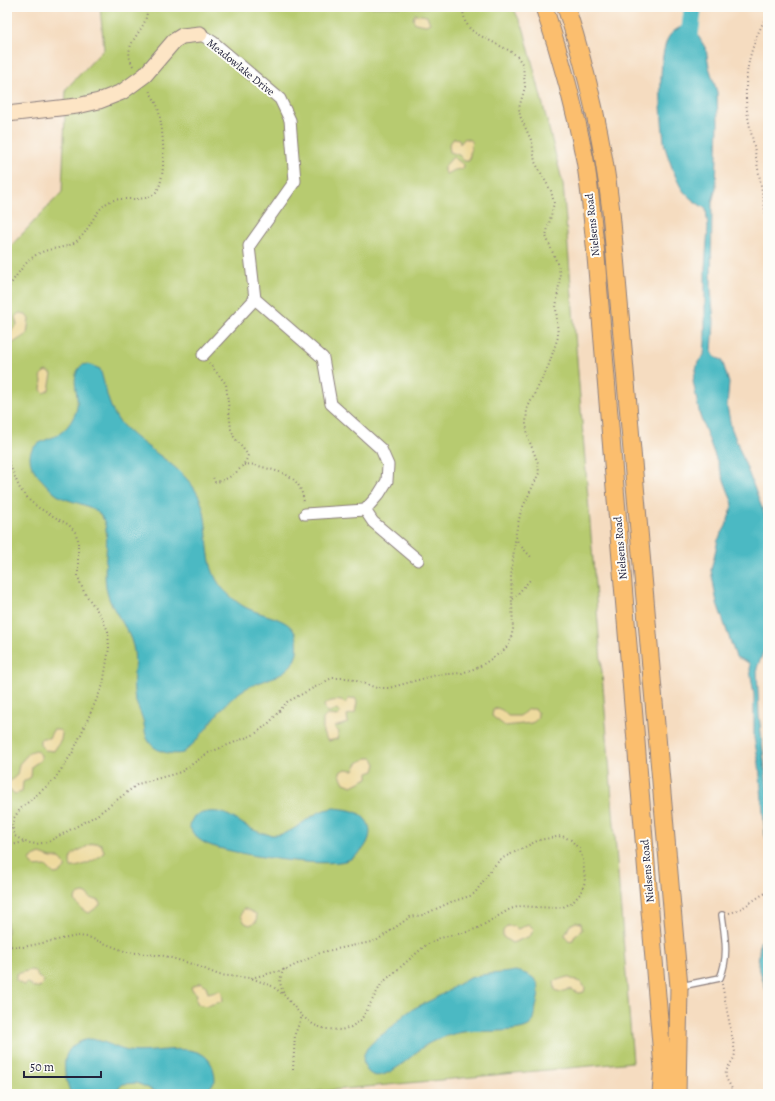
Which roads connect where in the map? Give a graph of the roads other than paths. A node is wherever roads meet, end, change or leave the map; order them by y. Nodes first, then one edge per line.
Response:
1 (544, 7) edge
2 (566, 7) edge
3 (200, 34) joint
4 (7, 114) edge
5 (255, 299) junction
6 (203, 355) road end
7 (365, 510) junction
8 (305, 514) road end
9 (418, 560) dead end
10 (722, 915) road end
11 (679, 987) junction
12 (661, 1094) edge
13 (677, 1094) edge

1 - 12 main road, Nielsens Road
2 - 11 main road, Nielsens Road
3 - 4 street
3 - 5 street, Meadowlake Drive
5 - 6 street
5 - 7 street
7 - 8 street
7 - 9 street
10 - 11 lane
11 - 13 main road, Nielsens Road

